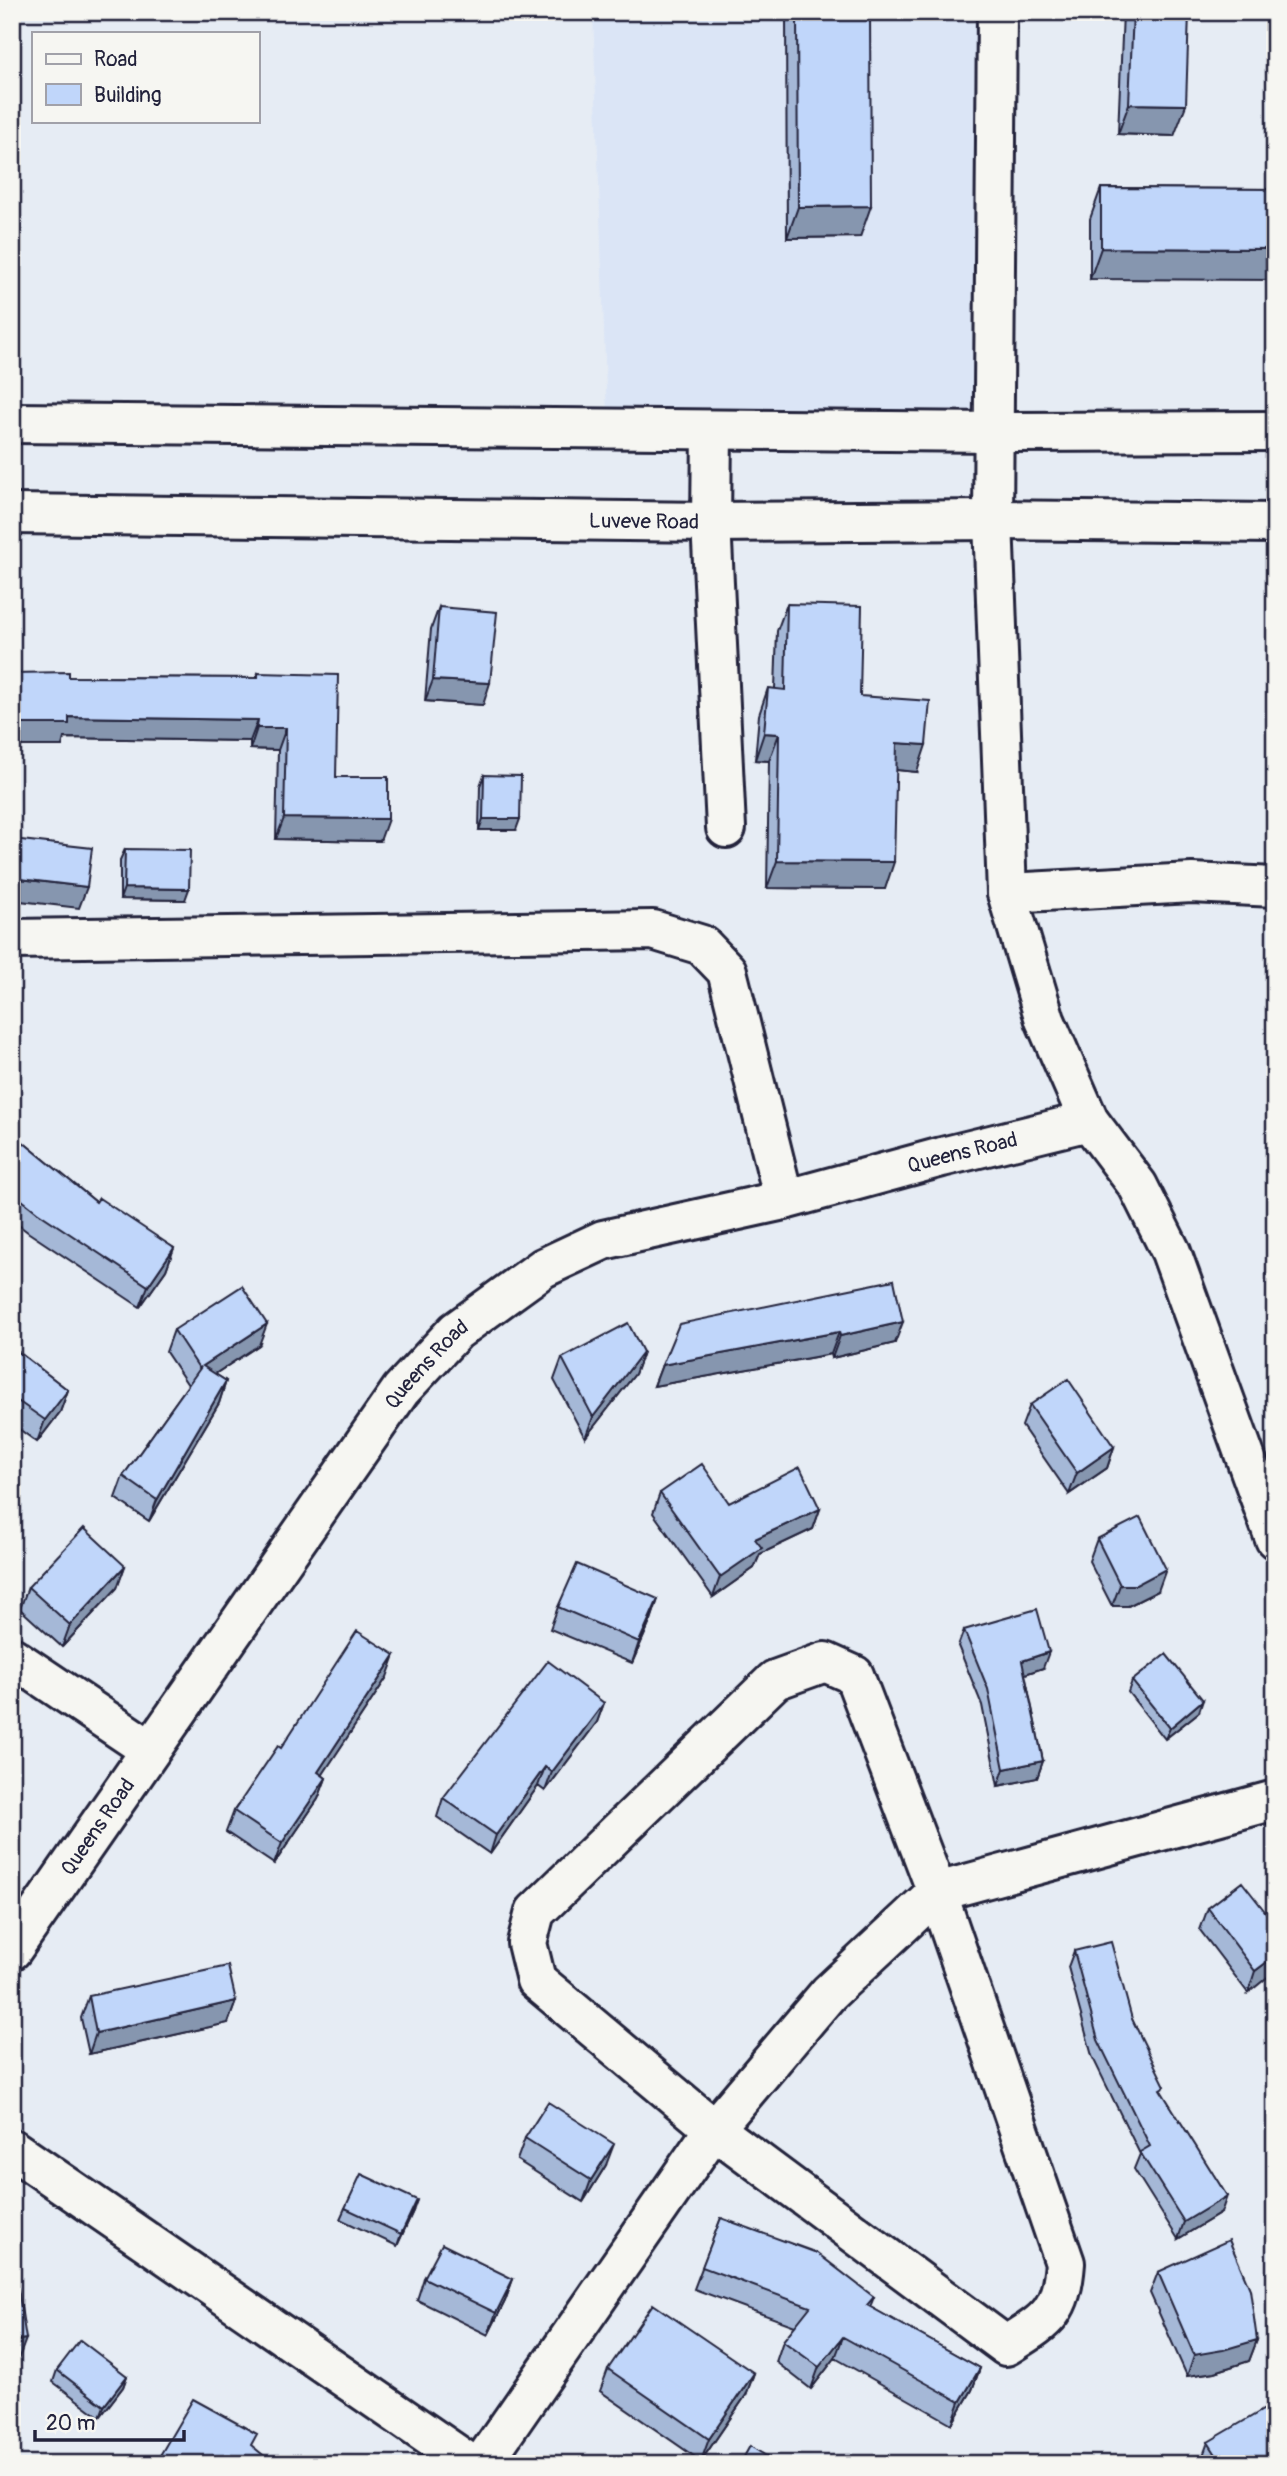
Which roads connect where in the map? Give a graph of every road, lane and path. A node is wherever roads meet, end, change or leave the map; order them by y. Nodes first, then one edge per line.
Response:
1 (998, 12) edge
2 (12, 423) edge
3 (712, 430) junction
4 (1275, 431) edge
5 (996, 432) junction
6 (12, 514) edge
7 (993, 520) junction
8 (711, 522) junction
9 (1275, 523) edge
10 (726, 828) dead end
11 (1275, 887) edge
12 (1007, 893) junction
13 (12, 939) edge
14 (1088, 1121) junction
15 (784, 1200) junction
16 (1275, 1539) edge
17 (12, 1657) edge
18 (149, 1749) junction
19 (1275, 1800) edge
20 (937, 1892) junction
21 (12, 1950) edge
22 (714, 2129) junction
23 (12, 2149) edge
24 (470, 2464) edge
25 (482, 2464) edge

1 - 5 street
2 - 3 street
3 - 5 street
3 - 8 street
4 - 5 street
5 - 7 street
6 - 8 street, Luveve Road
7 - 8 street, Luveve Road
7 - 9 street, Luveve Road
7 - 12 street
8 - 10 street
11 - 12 street
12 - 14 street
13 - 15 street
14 - 15 street, Queens Road
14 - 16 street
15 - 18 street, Queens Road
17 - 18 street
18 - 21 street, Queens Road
19 - 20 street
20 - 22 street
20 - 22 street
20 - 22 street
22 - 25 street
23 - 24 street

